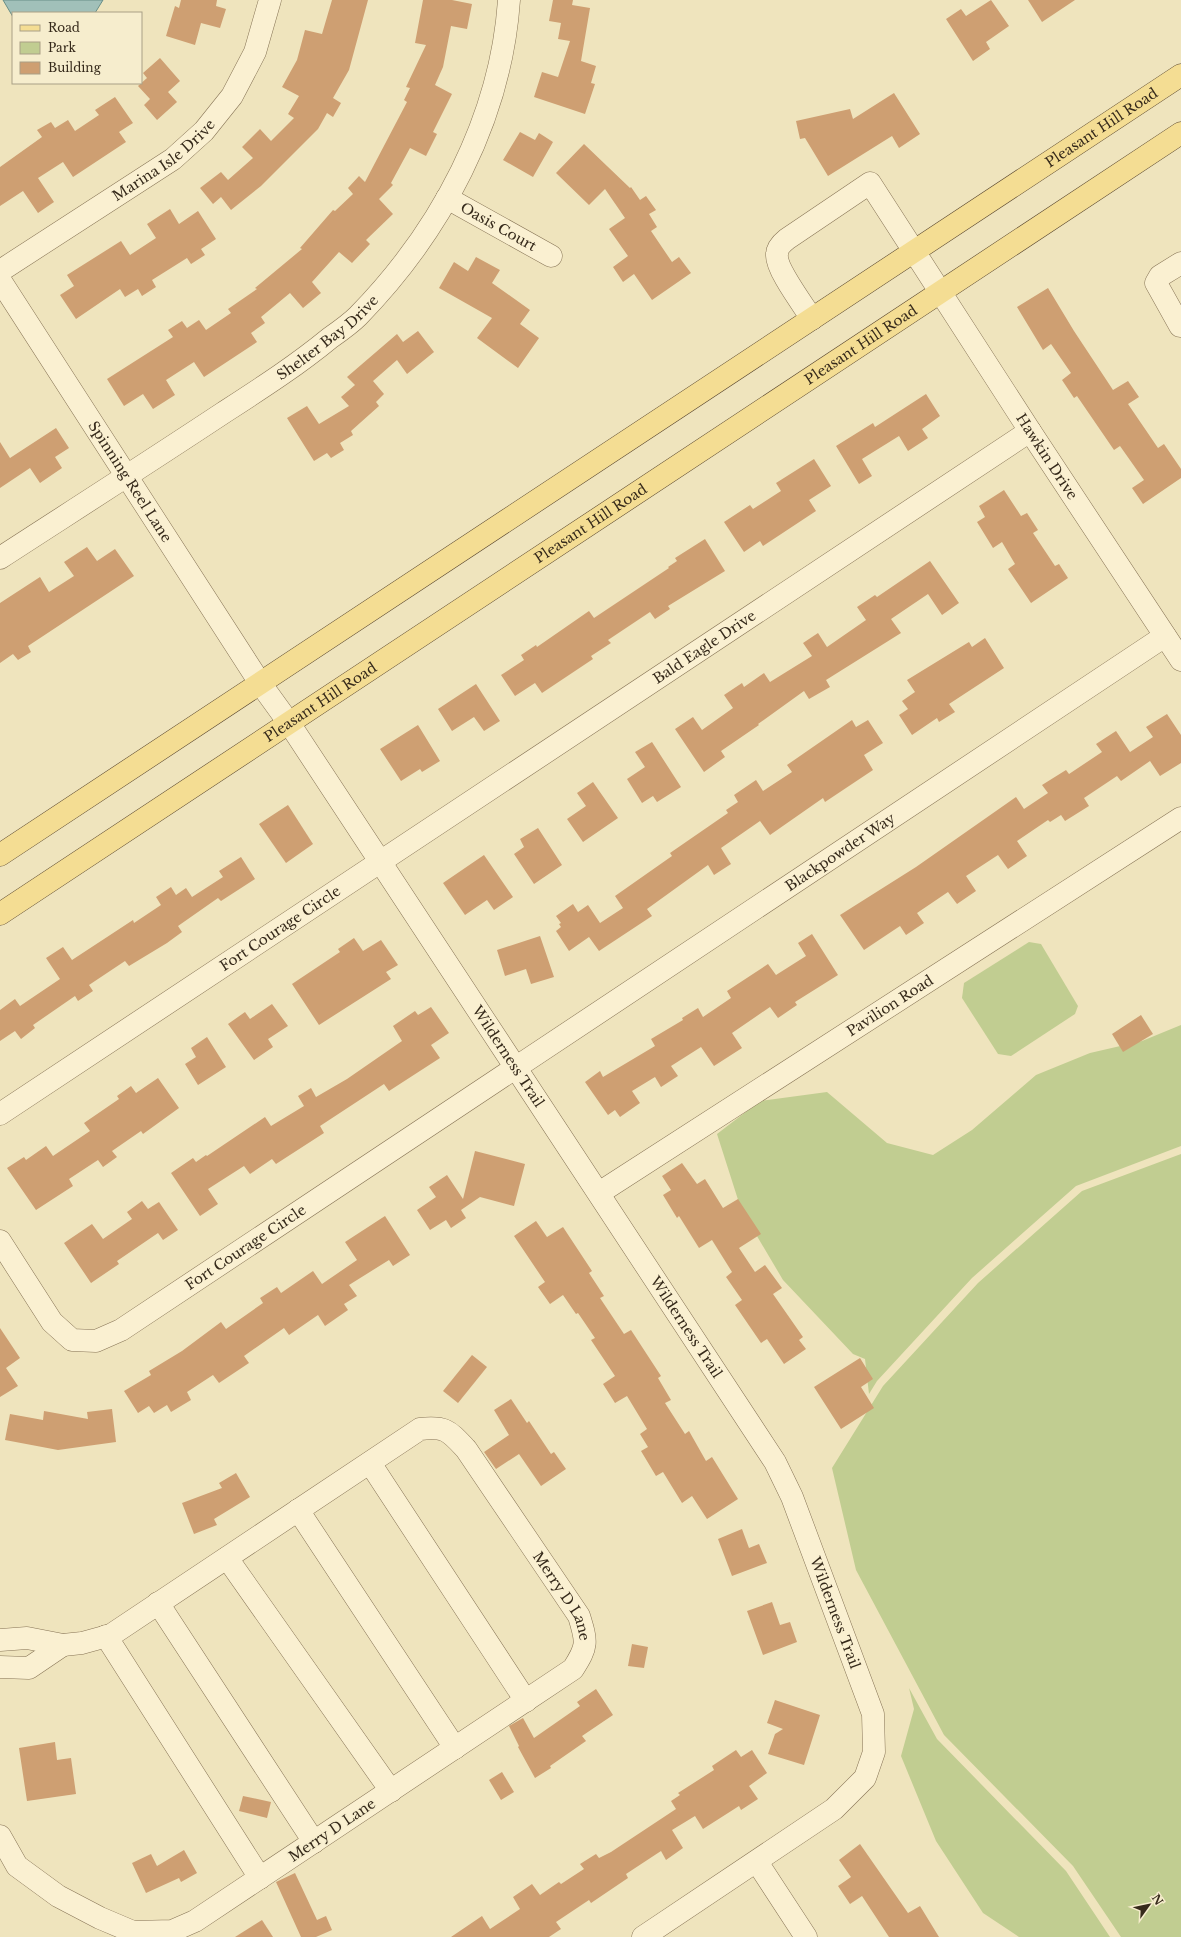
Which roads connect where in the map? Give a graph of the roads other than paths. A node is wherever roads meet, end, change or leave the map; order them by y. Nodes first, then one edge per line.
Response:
1 (270, 0) edge
2 (509, 0) edge
3 (1181, 75) edge
4 (1181, 133) edge
5 (447, 198) junction
6 (914, 251) junction
7 (551, 256) dead end
8 (1181, 263) edge
9 (0, 271) edge
10 (0, 280) edge
11 (940, 292) junction
12 (812, 319) junction
13 (1181, 326) edge
14 (1030, 431) junction
15 (127, 476) junction
16 (0, 558) edge
17 (1165, 636) junction
18 (1181, 660) edge
19 (260, 683) junction
20 (289, 723) junction
21 (1181, 818) edge
22 (0, 855) edge
23 (379, 861) junction
24 (0, 914) edge
25 (516, 1068) junction
26 (0, 1114) edge
27 (599, 1193) junction
28 (0, 1241) edge
29 (370, 1463) junction
30 (298, 1510) junction
31 (227, 1558) junction
32 (158, 1603) junction
33 (106, 1636) junction
34 (0, 1640) edge
35 (63, 1645) junction
36 (0, 1667) edge
37 (526, 1700) junction
38 (455, 1748) junction
39 (391, 1791) junction
40 (0, 1836) edge
41 (314, 1842) junction
42 (757, 1862) junction
43 (260, 1878) junction
44 (643, 1937) edge
45 (806, 1937) edge

1 - 9 street, Marina Isle Drive
2 - 5 street, Shelter Bay Drive
3 - 6 main road, Pleasant Hill Road
4 - 11 main road, Pleasant Hill Road
5 - 7 street, Oasis Court
5 - 15 street, Shelter Bay Drive
6 - 11 street, Hawkin Drive
6 - 12 main road, Pleasant Hill Road
6 - 12 street, Hawkin Drive
8 - 13 street
10 - 15 street, Spinning Reel Lane
11 - 14 street, Hawkin Drive
11 - 20 main road, Pleasant Hill Road
12 - 19 main road, Pleasant Hill Road
14 - 17 street, Hawkin Drive
14 - 23 street, Bald Eagle Drive
15 - 16 street, Shelter Bay Drive
15 - 19 street, Spinning Reel Lane
17 - 18 street, Hawkin Drive
17 - 25 street, Blackpowder Way
19 - 20 street, Wilderness Trail
19 - 22 main road, Pleasant Hill Road
20 - 23 street, Wilderness Trail
20 - 24 main road, Pleasant Hill Road
21 - 27 street, Pavilion Road
23 - 25 street, Wilderness Trail
23 - 26 street, Fort Courage Circle
25 - 27 street, Wilderness Trail
25 - 28 street, Fort Courage Circle
27 - 42 street, Wilderness Trail
29 - 30 street, Merry D Lane
29 - 37 street
29 - 37 street, Merry D Lane
30 - 31 street, Merry D Lane
30 - 38 street
31 - 32 street, Merry D Lane
31 - 39 street
32 - 33 street, Merry D Lane
32 - 41 street
33 - 35 street, Merry D Lane
33 - 43 street
34 - 35 street, Merry D Lane
35 - 36 street, Merry D Lane
37 - 38 street, Merry D Lane
38 - 39 street, Merry D Lane
39 - 41 street, Merry D Lane
40 - 43 street, Merry D Lane
41 - 43 street, Merry D Lane
42 - 44 street, Wilderness Trail
42 - 45 street

